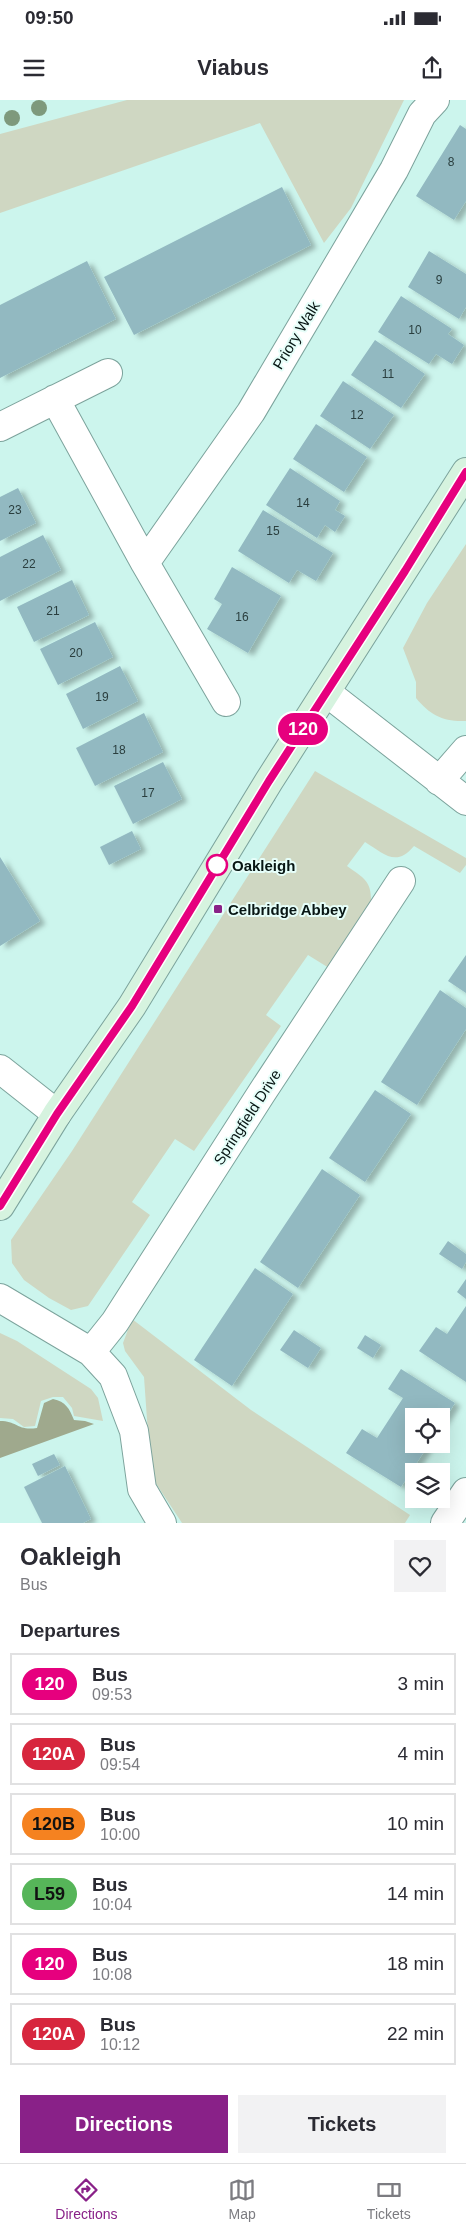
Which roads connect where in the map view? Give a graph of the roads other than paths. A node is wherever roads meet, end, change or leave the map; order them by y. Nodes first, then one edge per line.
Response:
1 (435, 100) edge
2 (108, 373) dead end
3 (55, 399) junction
4 (0, 427) edge
5 (466, 472) edge
6 (145, 563) junction
7 (326, 692) junction
8 (226, 702) dead end
9 (466, 750) edge
10 (439, 781) junction
11 (466, 801) edge
12 (401, 881) dead end
13 (0, 1069) edge
14 (57, 1114) junction
15 (0, 1206) edge
16 (0, 1298) edge
17 (91, 1352) junction
18 (466, 1492) edge
19 (162, 1523) edge
20 (446, 1523) edge

1 - 6 street, Priory Walk
2 - 3 street
3 - 4 street
3 - 6 street
5 - 7 main road
6 - 8 street
7 - 10 street
7 - 14 main road
9 - 10 street
10 - 11 street
12 - 17 street, Springfield Drive
13 - 14 street
14 - 15 main road
16 - 17 street
17 - 19 street
18 - 20 street

